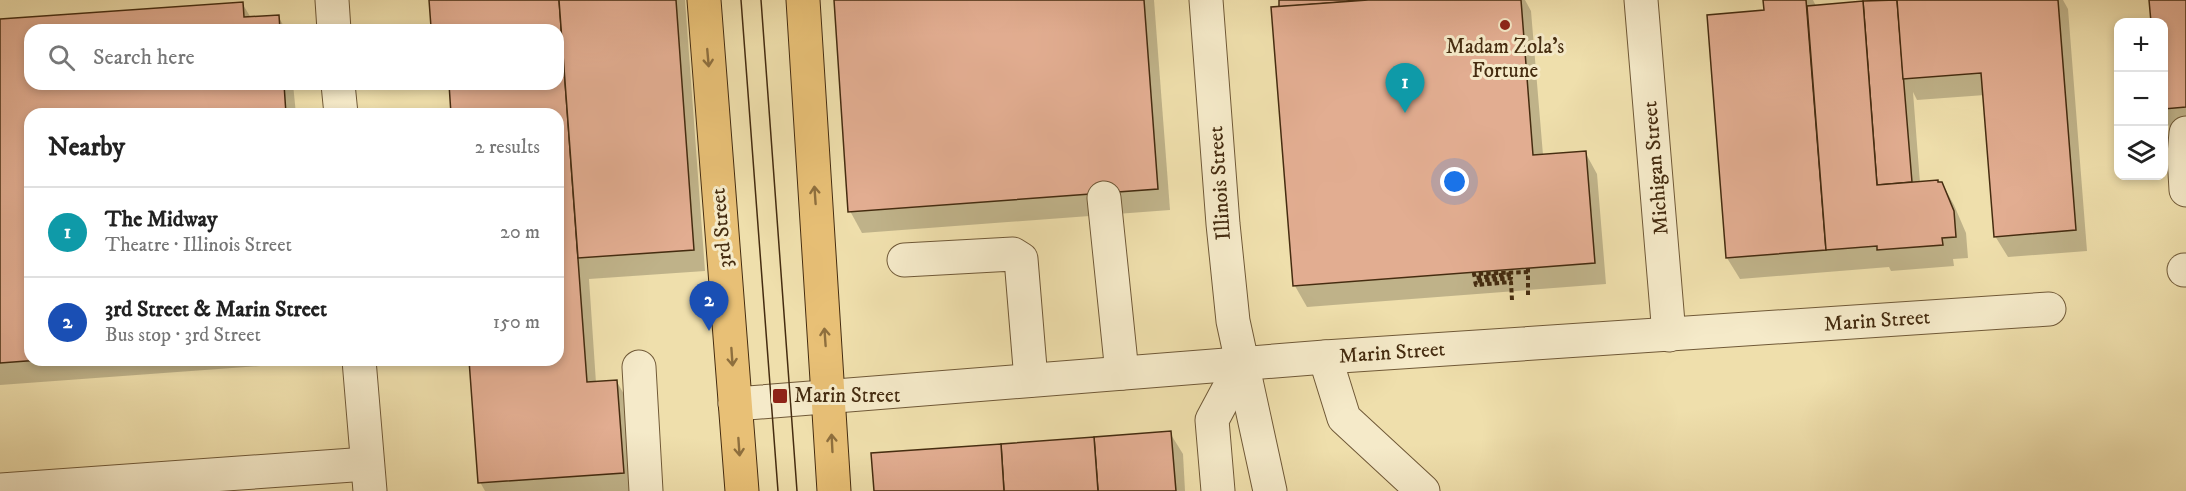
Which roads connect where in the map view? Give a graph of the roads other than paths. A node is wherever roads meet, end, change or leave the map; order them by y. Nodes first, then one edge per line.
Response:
1 (332, 0) edge
2 (704, 0) edge
3 (803, 0) edge
4 (1206, 0) edge
5 (1641, 0) edge
6 (334, 24) edge
7 (339, 90) edge
8 (340, 108) edge
9 (2186, 133) edge
10 (2186, 190) edge
11 (1104, 198) dead end
12 (904, 260) dead end
13 (2049, 309) dead end
14 (1669, 335) junction
15 (1326, 357) junction
16 (1242, 364) junction
17 (359, 366) edge
18 (639, 367) dead end
19 (1122, 373) junction
20 (1031, 380) junction
21 (829, 396) junction
22 (735, 404) junction
23 (368, 477) edge
24 (0, 490) edge
25 (646, 491) edge
26 (742, 491) edge
27 (834, 491) edge
28 (1218, 491) edge
29 (1270, 491) edge
30 (1424, 491) edge

1 - 6 street
2 -> 22 main road, 3rd Street
21 -> 3 main road
4 - 16 street, Illinois Street
5 - 14 street, Michigan Street
7 - 8 street
9 - 10 street
11 - 19 street
12 - 20 street
13 - 14 street, Marin Street
14 - 15 street, Marin Street
15 - 16 street, Marin Street
15 - 30 street
16 - 19 street, Marin Street
16 - 28 street
16 - 29 street, Illinois Street
17 - 23 street
18 - 25 street
19 - 20 street, Marin Street
20 - 21 street, Marin Street
21 - 22 street, Marin Street
27 -> 21 main road
22 -> 26 main road, 3rd Street
23 - 24 street

